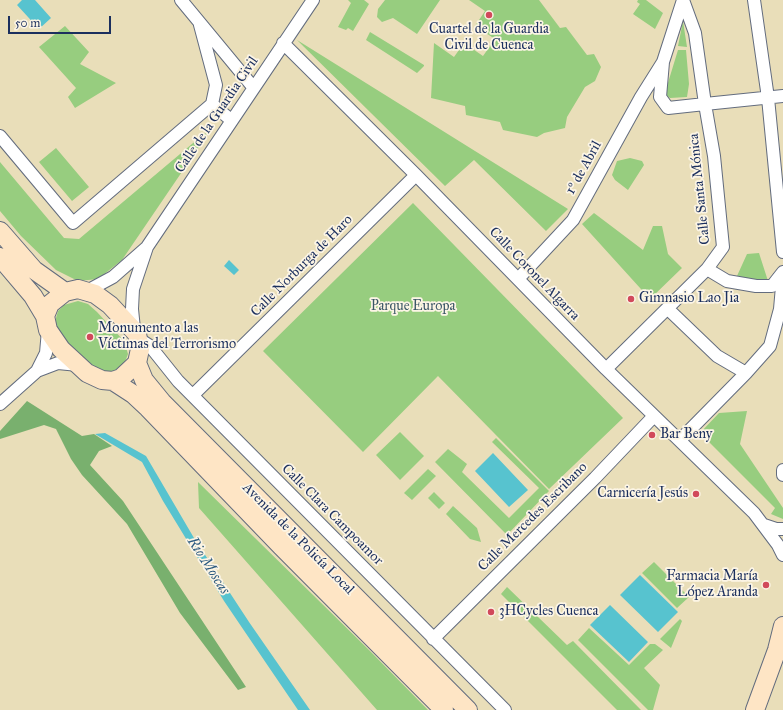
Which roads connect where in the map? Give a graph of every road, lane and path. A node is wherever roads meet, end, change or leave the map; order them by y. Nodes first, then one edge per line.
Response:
1 (181, 0) edge
2 (313, 0) edge
3 (683, 0) edge
4 (754, 0) edge
5 (199, 22) junction
6 (283, 43) junction
7 (664, 62) junction
8 (253, 87) junction
9 (783, 96) edge
10 (768, 98) junction
11 (212, 104) junction
12 (705, 104) junction
13 (231, 120) junction
14 (0, 136) edge
15 (416, 175) junction
16 (0, 231) edge
17 (147, 247) junction
18 (783, 252) edge
19 (0, 256) edge
20 (707, 269) junction
21 (783, 272) edge
22 (783, 275) edge
23 (518, 279) junction
24 (87, 291) junction
25 (65, 292) junction
26 (668, 309) junction
27 (47, 323) junction
28 (137, 334) junction
29 (137, 363) junction
30 (78, 365) junction
31 (606, 369) junction
32 (37, 371) junction
33 (746, 373) junction
34 (113, 381) junction
35 (192, 395) junction
36 (0, 404) edge
37 (654, 416) junction
38 (680, 440) junction
39 (783, 470) edge
40 (783, 475) edge
41 (764, 525) junction
42 (783, 529) edge
43 (783, 555) edge
44 (783, 626) edge
45 (433, 639) junction
46 (780, 653) edge
47 (444, 710) edge
48 (468, 710) edge
49 (505, 710) edge
50 (755, 710) edge

1 - 5 street
2 - 6 street, Calle de la Guardia Civil
3 - 7 street, Calle Santa Mónica
3 - 12 street, Calle Santa Mónica
4 - 10 street
5 - 8 street
5 - 11 street
6 - 8 street, Calle de la Guardia Civil
6 - 15 street, Calle Coronel Algarra
7 - 12 street, Calle Santa Mónica
7 - 23 street, 1º de Abril
8 - 13 street, Calle de la Guardia Civil
9 - 10 street
10 - 12 street
10 - 18 street
11 - 13 street
11 - 14 street, Calle de la Guardia Civil
12 - 20 street, Calle Santa Mónica
13 - 17 street, Calle de la Guardia Civil
15 - 23 street, Calle Coronel Algarra
15 - 35 street, Calle Norburga de Haro
16 - 25 main road
17 - 24 street, Calle de la Guardia Civil
17 - 28 street, Calle de la Guardia Civil
19 - 27 main road
20 - 21 street
20 - 26 street, Calle Santa Mónica
22 - 33 street
23 - 31 street, Calle Coronel Algarra
24 - 25 main road
24 - 28 main road
25 - 27 main road
26 - 31 street, Calle Santa Mónica
26 - 33 street
27 - 30 main road
27 - 32 street
28 - 29 main road
28 - 35 street, Calle Clara Campoamor
29 - 34 main road
29 - 48 main road, Avenida de la Policía Local
30 - 32 street
30 - 34 main road
31 - 37 street, Calle Coronel Algarra
32 - 36 street
33 - 38 street
34 - 47 main road, Avenida de la Policía Local
35 - 45 street, Calle Clara Campoamor
37 - 38 street, Calle Coronel Algarra
37 - 45 street, Calle Mercedes Escribano
38 - 41 street, Calle Coronel Algarra
39 - 40 street
41 - 42 street
41 - 43 street, Calle Coronel Algarra
44 - 46 main road
45 - 49 street, Calle Clara Campoamor
46 - 50 main road

